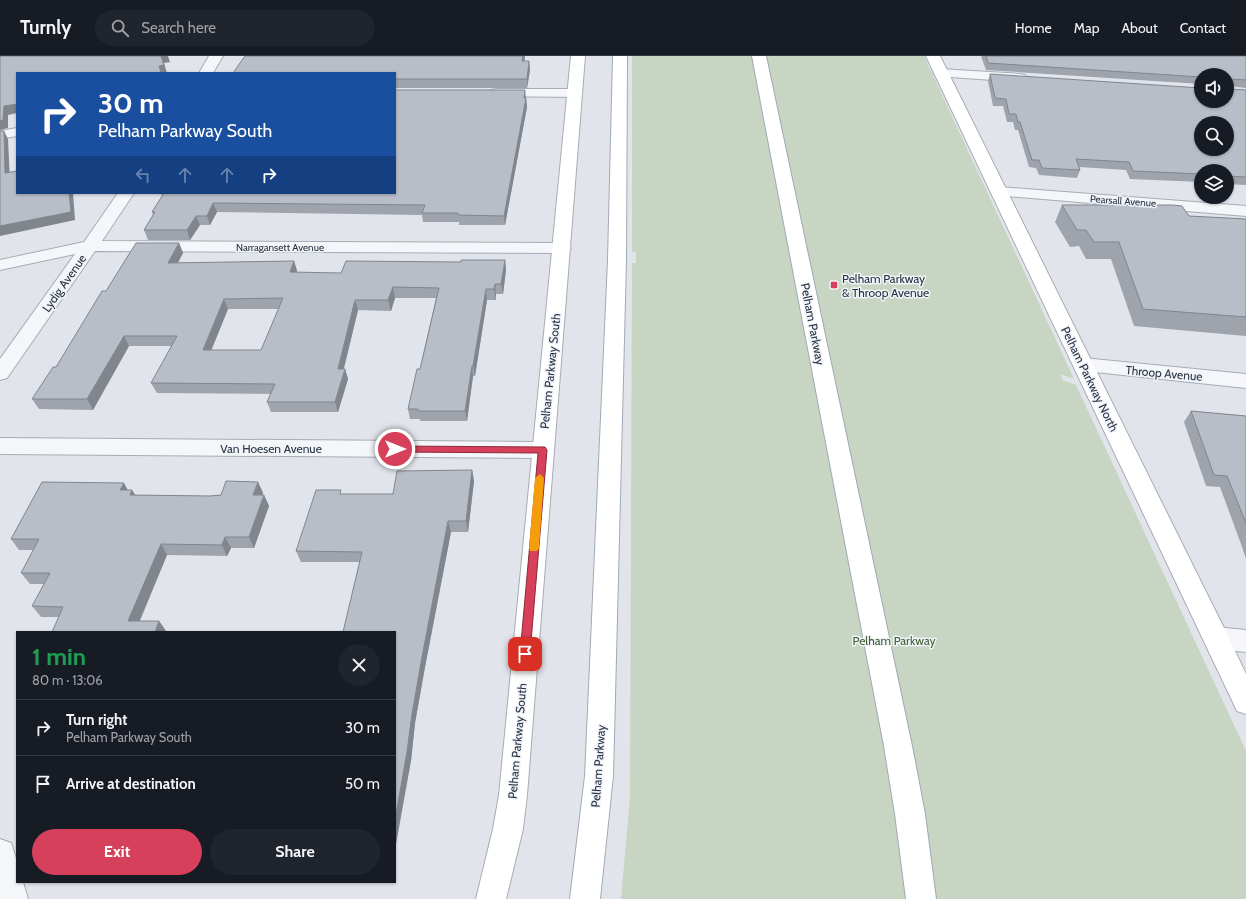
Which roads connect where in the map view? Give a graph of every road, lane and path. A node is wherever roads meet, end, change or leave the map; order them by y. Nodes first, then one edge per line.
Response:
1 (216, 56) edge
2 (578, 56) edge
3 (620, 56) edge
4 (759, 56) edge
5 (937, 65) edge
6 (207, 72) edge
7 (1034, 79) edge
8 (481, 93) edge
9 (575, 93) junction
10 (16, 132) edge
11 (0, 135) edge
12 (1000, 192) junction
13 (125, 194) edge
14 (1246, 211) edge
15 (90, 246) junction
16 (562, 248) junction
17 (0, 265) edge
18 (1083, 366) junction
19 (0, 373) edge
20 (1246, 381) edge
21 (0, 446) edge
22 (542, 450) junction
23 (1216, 638) junction
24 (1246, 641) edge
25 (1246, 702) edge
26 (0, 854) edge
27 (13, 899) edge
28 (491, 899) edge
29 (585, 899) edge
30 (921, 899) edge

1 - 6 street
2 - 9 main road, Pelham Parkway South
3 - 29 main road, Pelham Parkway
4 - 30 main road, Pelham Parkway
5 - 7 street
5 - 12 main road, Pelham Parkway North
8 - 9 street
9 - 16 main road, Pelham Parkway South
10 - 11 street
12 - 14 street, Pearsall Avenue
12 - 18 main road, Pelham Parkway North
13 - 15 street, Lydig Avenue
15 - 16 street, Narragansett Avenue
15 - 17 street, Narragansett Avenue
15 - 19 street, Lydig Avenue
16 - 22 main road, Pelham Parkway South
18 - 20 street, Throop Avenue
18 - 23 main road, Pelham Parkway North
21 - 22 street, Van Hoesen Avenue
22 - 28 main road, Pelham Parkway South
23 - 24 street
23 - 25 main road, Pelham Parkway North
26 - 27 street

